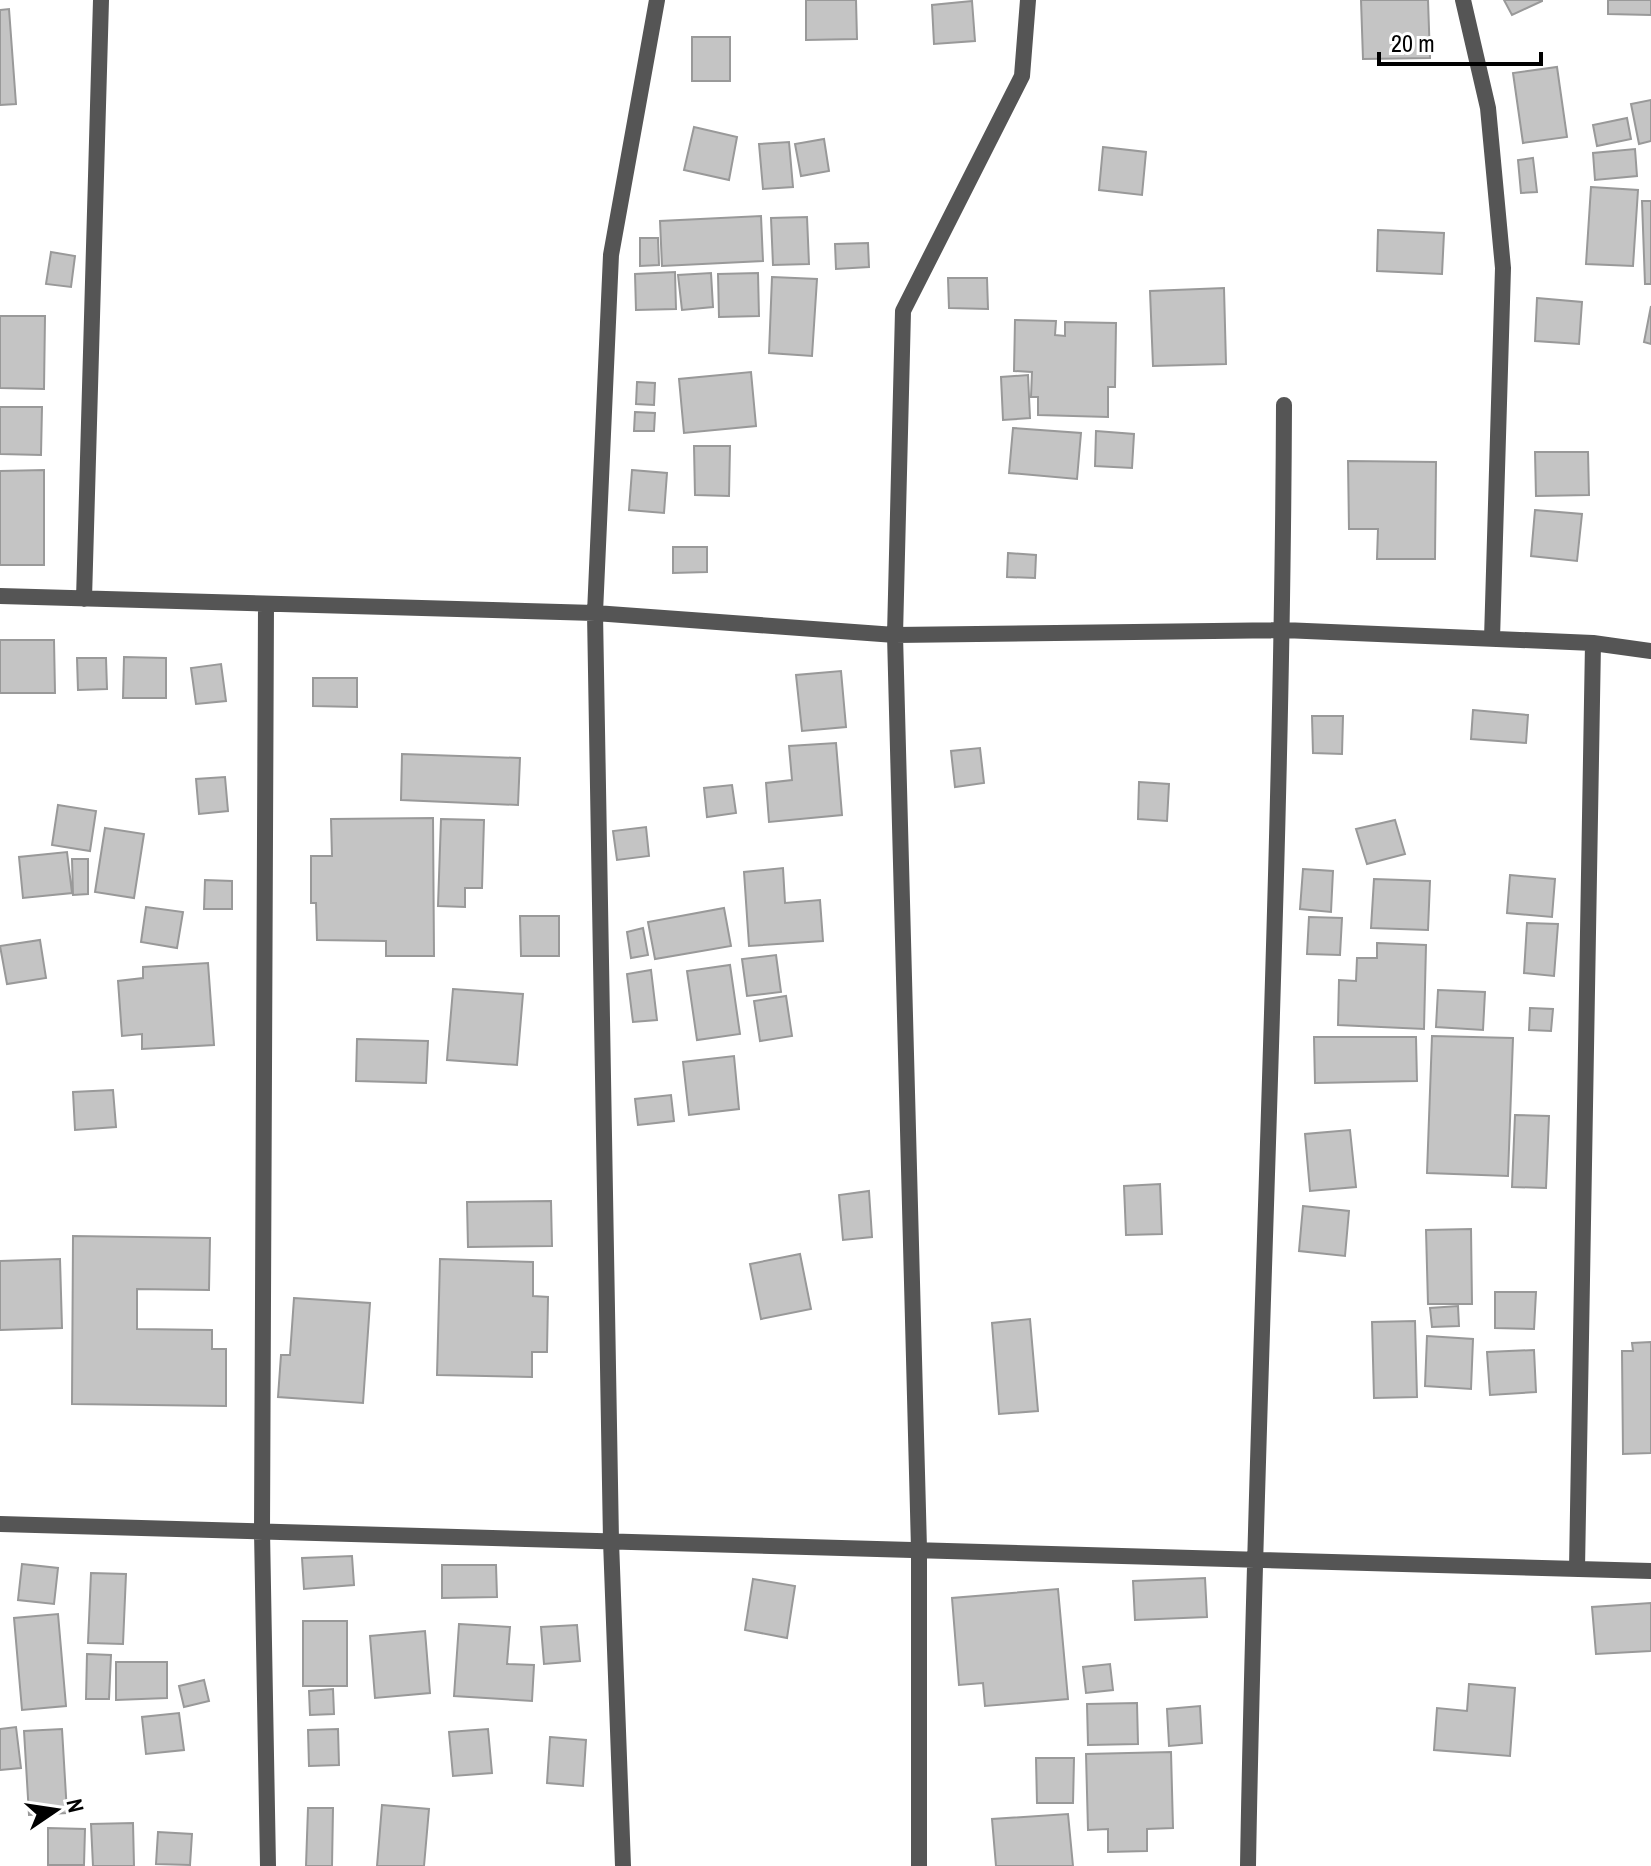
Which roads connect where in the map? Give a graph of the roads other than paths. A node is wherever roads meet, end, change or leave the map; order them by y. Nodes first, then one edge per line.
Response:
1 (101, 0) edge
2 (657, 0) edge
3 (1028, 0) edge
4 (1463, 0) edge
5 (1284, 405) dead end
6 (0, 596) edge
7 (84, 599) junction
8 (266, 604) junction
9 (595, 613) junction
10 (1283, 630) junction
11 (895, 635) junction
12 (1492, 639) junction
13 (1593, 643) junction
14 (1651, 651) edge
15 (0, 1524) edge
16 (262, 1531) junction
17 (611, 1541) junction
18 (919, 1549) junction
19 (1253, 1559) junction
20 (1577, 1569) junction
21 (1651, 1571) edge
22 (268, 1866) edge
23 (623, 1866) edge
24 (919, 1866) edge
25 (1248, 1866) edge

1 - 7 street
2 - 9 street
3 - 11 street
4 - 12 street
5 - 10 street
6 - 7 street
7 - 8 street
8 - 9 street
8 - 16 street
9 - 11 street
9 - 17 street
10 - 11 street
10 - 12 street
10 - 19 street
11 - 18 street
12 - 13 street
13 - 14 street
13 - 20 street
15 - 16 street
16 - 17 street
16 - 22 street
17 - 18 street
17 - 23 street
18 - 19 street
18 - 24 street
19 - 20 street
19 - 25 street
20 - 21 street

